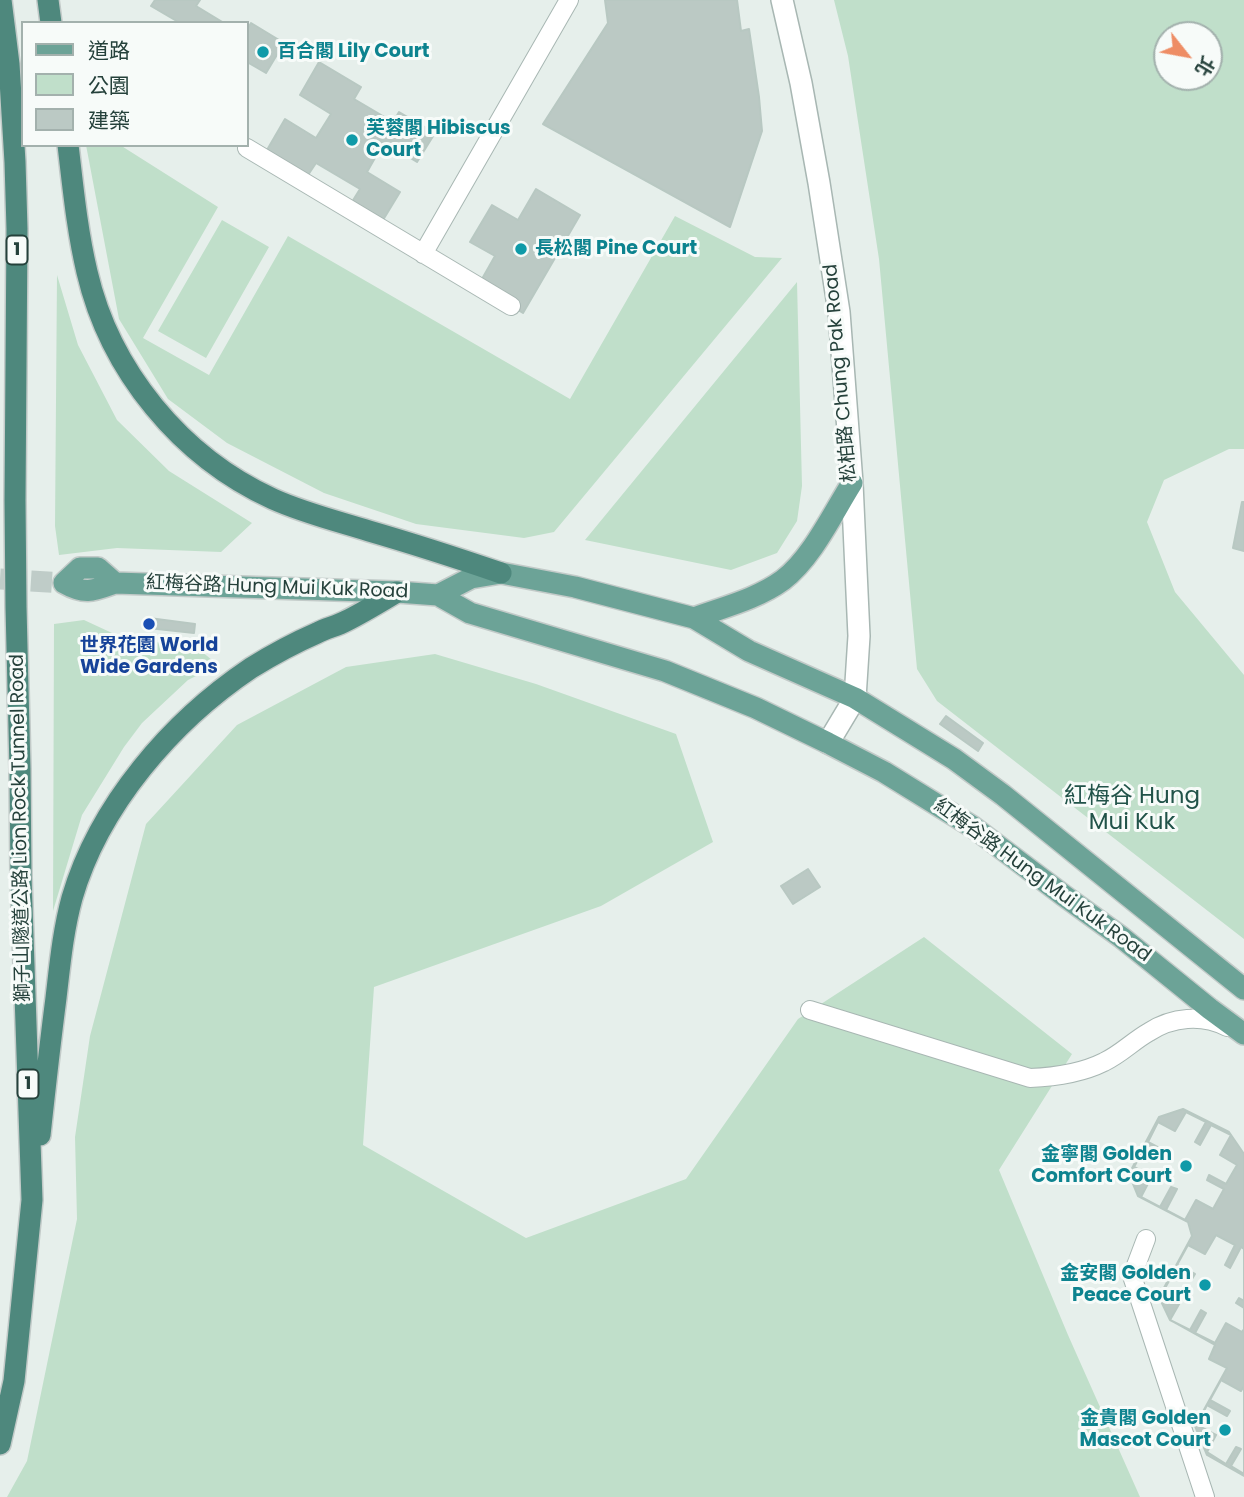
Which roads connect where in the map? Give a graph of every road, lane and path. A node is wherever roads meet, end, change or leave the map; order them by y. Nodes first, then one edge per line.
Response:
1 (1, 0) edge
2 (48, 0) edge
3 (569, 0) edge
4 (782, 0) edge
5 (51, 21) edge
6 (68, 147) edge
7 (247, 148) dead end
8 (423, 254) junction
9 (511, 306) dead end
10 (852, 483) junction
11 (501, 573) junction
12 (115, 583) dead end
13 (397, 592) junction
14 (438, 596) junction
15 (694, 618) junction
16 (855, 698) junction
17 (828, 743) junction
18 (1244, 989) edge
19 (810, 1010) dead end
20 (1244, 1036) edge
21 (32, 1200) junction
22 (1146, 1239) dead end
23 (0, 1444) edge
24 (1205, 1497) edge

1 - 21 highway, 獅子山隧道公路 Lion Rock Tunnel Road / 1
2 - 5 highway
3 - 8 lane
4 - 10 street, 松柏路 Chung Pak Road
6 - 11 highway
7 - 8 lane
8 - 9 lane
10 - 15 main road
10 - 16 street, 松柏路 Chung Pak Road
11 - 14 main road, 紅梅谷路 Hung Mui Kuk Road
11 - 15 main road, 紅梅谷路 Hung Mui Kuk Road
12 - 13 main road, 紅梅谷路 Hung Mui Kuk Road
13 - 14 main road, 紅梅谷路 Hung Mui Kuk Road
13 - 21 highway
14 - 17 main road, 紅梅谷路 Hung Mui Kuk Road
15 - 16 main road, 紅梅谷路 Hung Mui Kuk Road
16 - 17 street, 松柏路 Chung Pak Road
16 - 18 main road, 紅梅谷路 Hung Mui Kuk Road
17 - 20 main road, 紅梅谷路 Hung Mui Kuk Road
19 - 20 lane
21 - 23 highway, 獅子山隧道公路 Lion Rock Tunnel Road / 1
22 - 24 lane

